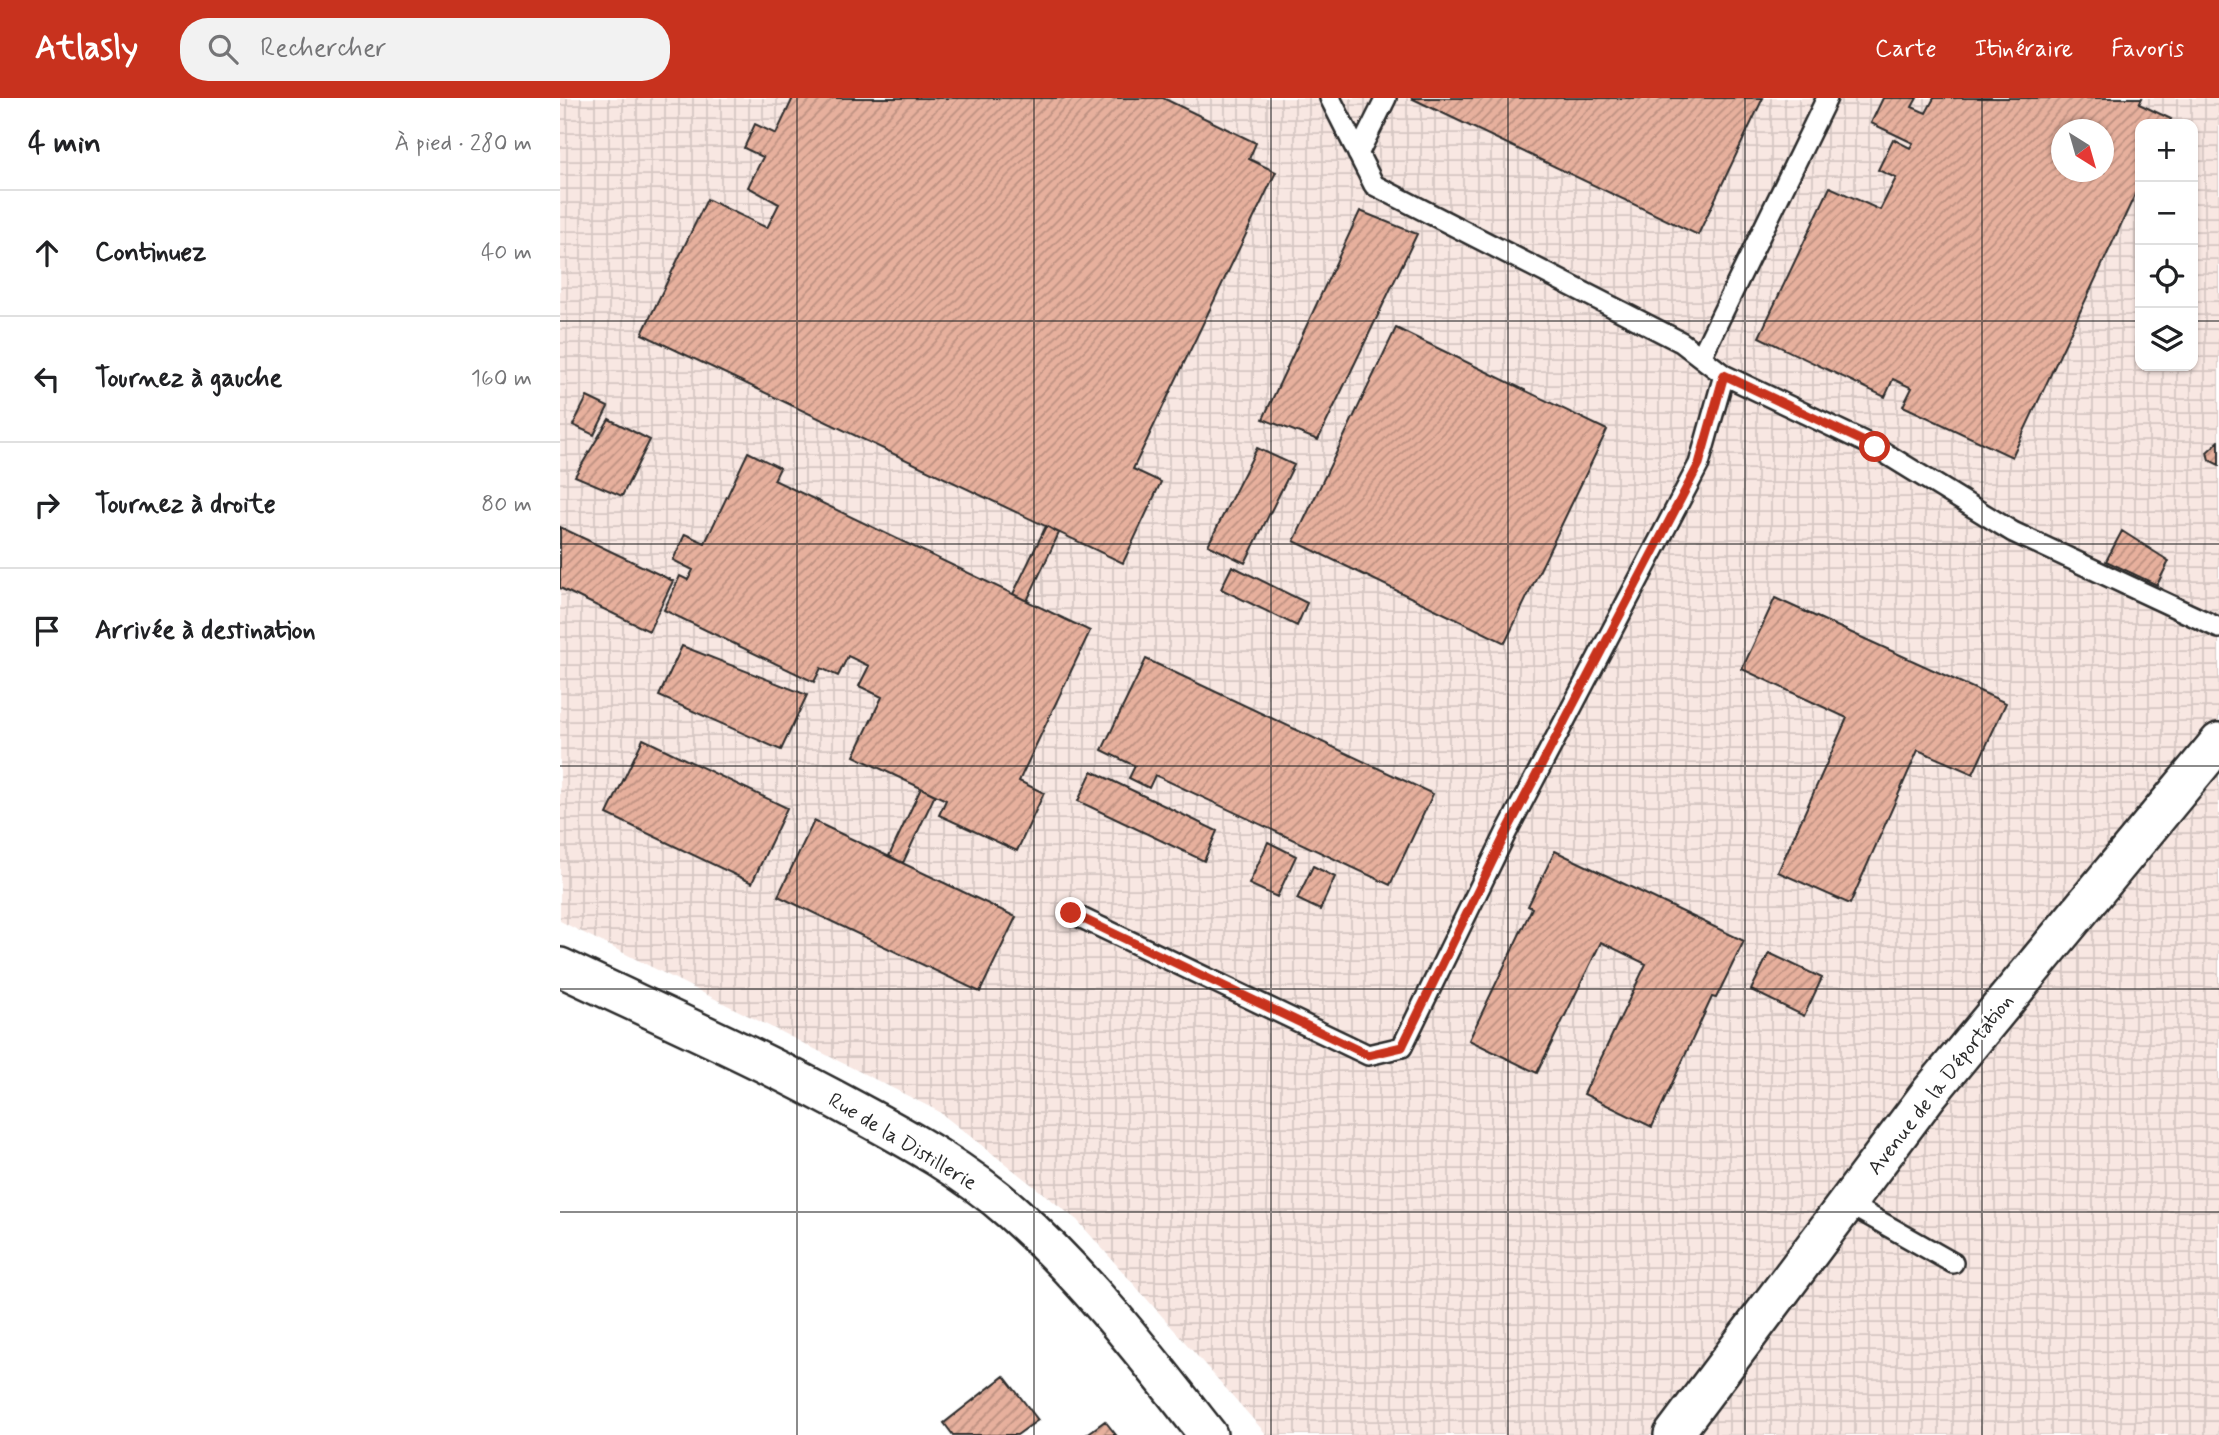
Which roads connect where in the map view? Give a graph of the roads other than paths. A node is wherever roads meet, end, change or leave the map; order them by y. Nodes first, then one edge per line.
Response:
1 (1330, 98) edge
2 (1386, 98) edge
3 (1827, 98) edge
4 (1359, 155) junction
5 (1701, 357) junction
6 (1724, 375) junction
7 (2219, 628) edge
8 (2219, 742) edge
9 (1071, 913) dead end
10 (560, 967) edge
11 (1847, 1203) junction
12 (1953, 1263) dead end
13 (1208, 1435) edge
14 (1673, 1435) edge

1 - 4 lane
2 - 4 lane
3 - 5 lane
4 - 5 lane
5 - 6 lane
6 - 7 lane
6 - 9 lane
8 - 11 street, Avenue de la Déportation
10 - 13 street, Rue de la Distillerie
11 - 12 lane
11 - 14 street, Avenue de la Déportation

